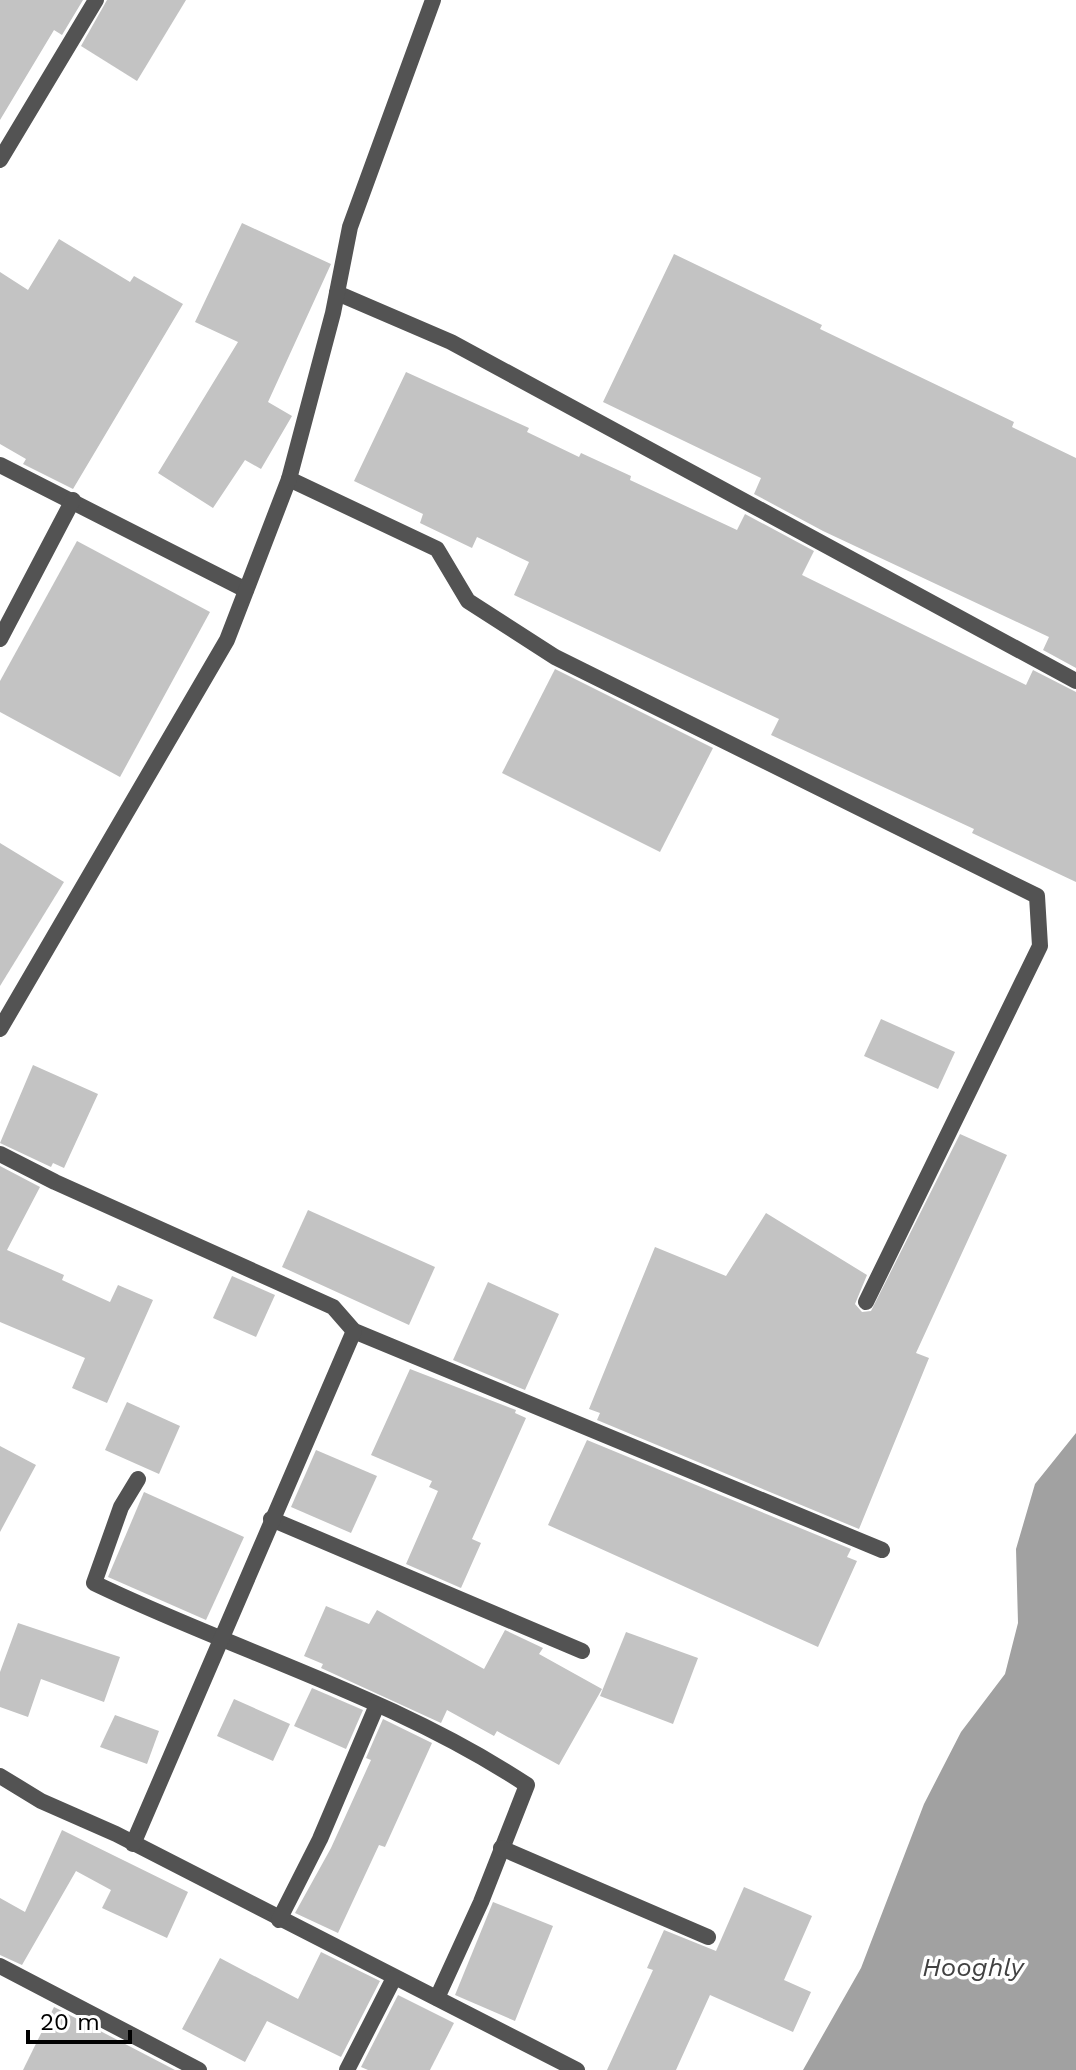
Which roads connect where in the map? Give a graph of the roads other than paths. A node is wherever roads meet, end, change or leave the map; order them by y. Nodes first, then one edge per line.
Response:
1 (96, 0) edge
2 (433, 0) edge
3 (0, 160) edge
4 (337, 293) junction
5 (0, 465) edge
6 (289, 479) junction
7 (73, 500) junction
8 (246, 590) junction
9 (0, 639) edge
10 (1076, 681) edge
11 (0, 1029) edge
12 (0, 1154) edge
13 (866, 1302) dead end
14 (354, 1331) junction
15 (138, 1479) dead end
16 (271, 1519) junction
17 (882, 1550) dead end
18 (223, 1637) junction
19 (582, 1651) dead end
20 (377, 1705) junction
21 (0, 1776) edge
22 (133, 1844) junction
23 (501, 1848) junction
24 (279, 1920) junction
25 (708, 1937) dead end
26 (0, 1966) edge
27 (394, 1978) junction
28 (437, 1998) junction
29 (199, 2070) edge
30 (347, 2070) edge
31 (577, 2070) edge

1 - 3 street
2 - 4 street
4 - 6 street
4 - 10 street
5 - 7 street
6 - 8 street
6 - 13 street
7 - 8 street
7 - 9 street
8 - 11 street
12 - 14 street
14 - 16 street
14 - 17 street
15 - 18 street
16 - 18 street
16 - 19 street
18 - 20 street
18 - 22 street
20 - 23 street
20 - 24 street
21 - 22 street
22 - 24 street
23 - 25 street
23 - 28 street
24 - 27 street
26 - 29 street
27 - 28 street
27 - 30 street
28 - 31 street

